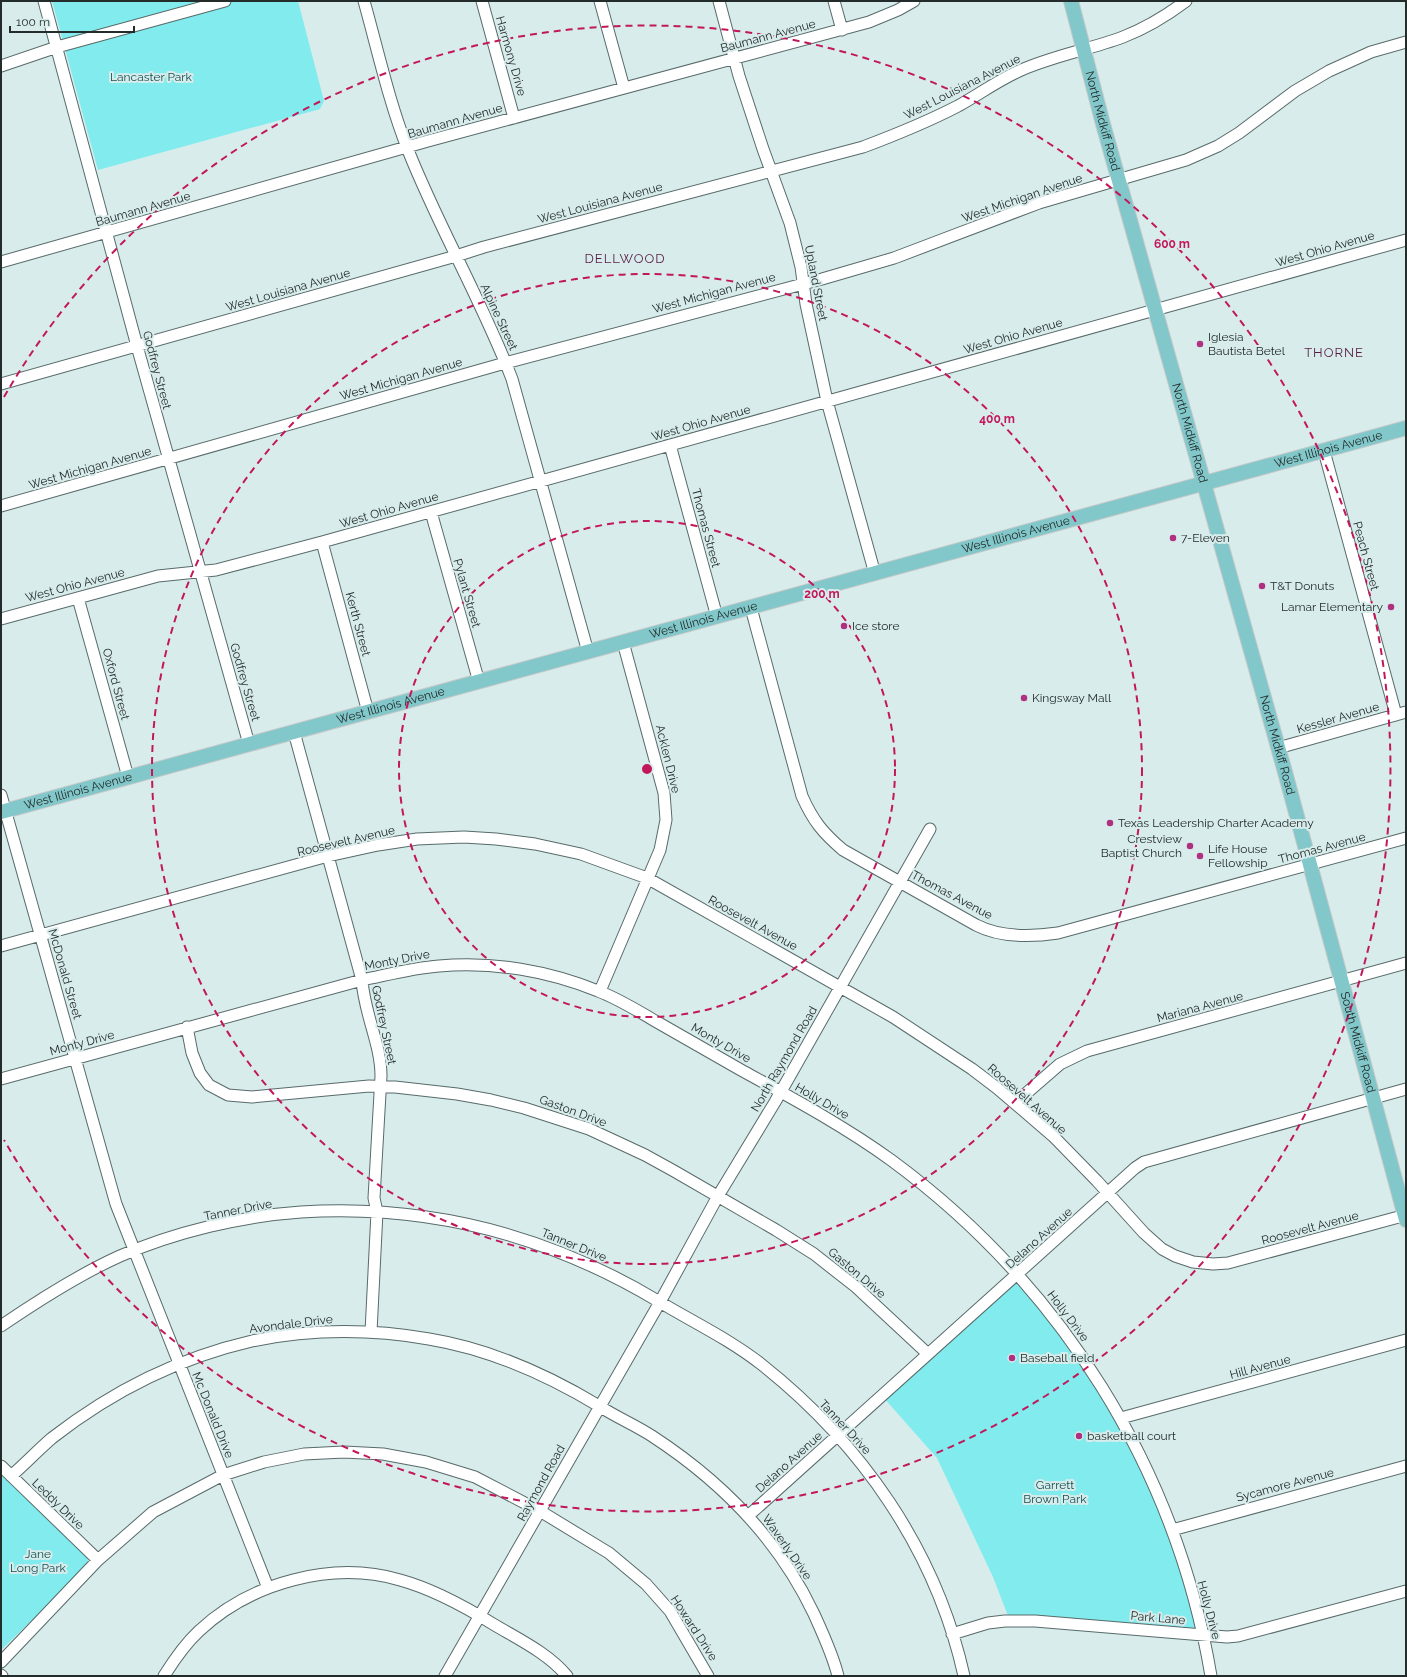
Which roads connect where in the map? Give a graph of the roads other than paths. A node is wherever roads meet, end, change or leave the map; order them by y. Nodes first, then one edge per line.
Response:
1 (44, 1) edge
2 (225, 1) edge
3 (364, 1) edge
4 (482, 1) edge
5 (600, 1) edge
6 (719, 1) edge
7 (834, 1) edge
8 (914, 1) edge
9 (1071, 1) edge
10 (1186, 1) edge
11 (842, 30) junction
12 (1406, 42) edge
13 (57, 47) junction
14 (1083, 48) junction
15 (735, 59) junction
16 (1, 66) edge
17 (624, 88) junction
18 (514, 118) junction
19 (407, 148) junction
20 (772, 172) junction
21 (1119, 179) junction
22 (108, 233) junction
23 (1406, 240) edge
24 (456, 256) junction
25 (1, 262) edge
26 (804, 283) junction
27 (1155, 310) junction
28 (137, 346) junction
29 (505, 363) junction
30 (1, 384) edge
31 (827, 402) junction
32 (1406, 428) edge
33 (670, 445) junction
34 (1324, 451) junction
35 (169, 459) junction
36 (540, 481) junction
37 (1205, 484) junction
38 (1, 506) edge
39 (431, 512) junction
40 (322, 542) junction
41 (200, 572) junction
42 (875, 574) junction
43 (78, 598) junction
44 (751, 608) junction
45 (717, 617) junction
46 (1, 619) edge
47 (623, 642) junction
48 (588, 652) junction
49 (479, 682) junction
50 (368, 712) junction
51 (1401, 714) edge
52 (294, 732) junction
53 (249, 744) junction
54 (1278, 748) junction
55 (128, 777) junction
56 (1, 795) edge
57 (3, 812) edge
58 (930, 829) dead end
59 (1406, 838) edge
60 (328, 856) junction
61 (1310, 865) junction
62 (647, 878) junction
63 (900, 882) junction
64 (41, 935) junction
65 (1, 946) edge
66 (1406, 963) edge
67 (362, 980) junction
68 (1341, 981) junction
69 (840, 987) junction
70 (600, 992) junction
71 (187, 1027) junction
72 (76, 1059) junction
73 (1, 1079) edge
74 (380, 1086) junction
75 (1406, 1089) edge
76 (780, 1092) junction
77 (1373, 1098) junction
78 (1015, 1103) junction
79 (1108, 1193) junction
80 (718, 1196) junction
81 (377, 1212) junction
82 (1406, 1217) edge
83 (134, 1252) junction
84 (1018, 1274) junction
85 (660, 1302) junction
86 (1, 1326) edge
87 (370, 1332) junction
88 (1406, 1340) edge
89 (928, 1354) junction
90 (179, 1364) junction
91 (599, 1406) junction
92 (1121, 1418) junction
93 (838, 1436) junction
94 (1, 1466) edge
95 (1406, 1466) edge
96 (223, 1475) junction
97 (11, 1476) junction
98 (540, 1511) junction
99 (748, 1516) junction
100 (1172, 1530) junction
101 (98, 1560) junction
102 (268, 1588) junction
103 (1406, 1591) edge
104 (480, 1616) junction
105 (952, 1634) junction
106 (1202, 1635) junction
107 (1, 1662) edge
108 (164, 1676) edge
109 (445, 1676) edge
110 (567, 1676) edge
111 (708, 1676) edge
112 (838, 1676) edge
113 (964, 1676) edge
114 (1211, 1676) edge

1 - 13 street, Godfrey Street
2 - 13 street
3 - 19 street, Alpine Street
4 - 18 street, Harmony Drive
5 - 17 street
6 - 15 street, Upland Street
7 - 11 street
8 - 11 street, Baumann Avenue
9 - 14 main road, North Midkiff Road
10 - 14 street, West Louisiana Avenue
11 - 15 street, Baumann Avenue
12 - 21 street, West Michigan Avenue
13 - 16 street
13 - 22 street, Godfrey Street
14 - 20 street, West Louisiana Avenue
14 - 21 main road, North Midkiff Road
15 - 17 street, Baumann Avenue
15 - 20 street, Upland Street
17 - 18 street, Baumann Avenue
18 - 19 street, Baumann Avenue
19 - 22 street, Baumann Avenue
19 - 24 street, Alpine Street
20 - 24 street, West Louisiana Avenue
20 - 26 street, Upland Street
21 - 26 street, West Michigan Avenue
21 - 27 main road, North Midkiff Road
22 - 25 street, Baumann Avenue
22 - 28 street, Godfrey Street
23 - 27 street, West Ohio Avenue
24 - 28 street, West Louisiana Avenue
24 - 29 street, Alpine Street
26 - 29 street, West Michigan Avenue
26 - 31 street, Upland Street
27 - 31 street, West Ohio Avenue
27 - 37 main road, North Midkiff Road
28 - 30 street, West Louisiana Avenue
28 - 35 street, Godfrey Street
29 - 35 street, West Michigan Avenue
29 - 36 street, Alpine Street
31 - 33 street, West Ohio Avenue
31 - 42 street, Upland Street
32 - 34 main road, West Illinois Avenue
33 - 36 street, West Ohio Avenue
33 - 45 street, Thomas Street
34 - 37 main road, West Illinois Avenue
34 - 51 street, Peach Street
35 - 38 street, West Michigan Avenue
35 - 41 street, Godfrey Street
36 - 39 street, West Ohio Avenue
36 - 48 street, Alpine Street
37 - 42 main road, West Illinois Avenue
37 - 54 main road, North Midkiff Road
39 - 40 street, West Ohio Avenue
39 - 49 street, Pylant Street
40 - 41 street, West Ohio Avenue
40 - 50 street, Kerth Street
41 - 43 street, West Ohio Avenue
41 - 53 street, Godfrey Street
42 - 44 main road, West Illinois Avenue
43 - 46 street, West Ohio Avenue
43 - 55 street, Oxford Street
44 - 45 main road, West Illinois Avenue
44 - 63 street, Thomas Avenue
45 - 47 main road, West Illinois Avenue
47 - 48 main road, West Illinois Avenue
47 - 62 street, Acklen Drive
48 - 49 main road, West Illinois Avenue
49 - 50 main road, West Illinois Avenue
50 - 52 main road, West Illinois Avenue
51 - 54 street, Kessler Avenue
52 - 53 main road, West Illinois Avenue
52 - 60 street, Godfrey Street
53 - 55 main road, West Illinois Avenue
54 - 61 main road, North Midkiff Road
55 - 57 main road, West Illinois Avenue
56 - 57 street, McDonald Street
57 - 64 street, McDonald Street
58 - 63 street, North Raymond Road
59 - 61 street, Thomas Avenue
60 - 62 street, Roosevelt Avenue
60 - 64 street, Roosevelt Avenue
60 - 67 street, Godfrey Street
61 - 63 street, Thomas Avenue
61 - 68 main road, South Midkiff Road
62 - 69 street, Roosevelt Avenue
62 - 70 street, Acklen Drive
63 - 69 street, North Raymond Road
64 - 65 street, Roosevelt Avenue
64 - 72 street, McDonald Street
66 - 68 street, Mariana Avenue
67 - 70 street, Monty Drive
67 - 71 street, Monty Drive
67 - 74 street, Godfrey Street
68 - 77 main road, South Midkiff Road
68 - 78 street, Mariana Avenue
69 - 76 street, North Raymond Road
69 - 78 street, Roosevelt Avenue
70 - 76 street, Monty Drive
71 - 72 street, Monty Drive
71 - 74 street, Gaston Drive
72 - 73 street, Monty Drive
72 - 83 street, McDonald Street
74 - 80 street, Gaston Drive
74 - 81 street, Godfrey Street
75 - 77 street, Delano Avenue
76 - 80 street, North Raymond Road
76 - 84 street, Holly Drive
77 - 79 street, Delano Avenue
77 - 82 main road, South Midkiff Road
78 - 79 street, Roosevelt Avenue
79 - 82 street, Roosevelt Avenue
79 - 84 street, Delano Avenue
80 - 85 street, North Raymond Road
80 - 89 street, Gaston Drive
81 - 83 street, Tanner Drive
81 - 85 street, Tanner Drive
81 - 87 street
83 - 86 street, Tanner Drive
83 - 90 street, Mc Donald Drive
84 - 89 street, Delano Avenue
84 - 92 street, Holly Drive
85 - 91 street, Raymond Road
85 - 93 street, Tanner Drive
87 - 90 street, Avondale Drive
87 - 91 street, Avondale Drive
88 - 92 street, Hill Avenue
89 - 93 street, Delano Avenue
90 - 96 street, Mc Donald Drive
90 - 97 street, Avondale Drive
91 - 98 street, Raymond Road
91 - 99 street, Waverly Drive
92 - 100 street, Holly Drive
93 - 99 street, Delano Avenue
93 - 105 street, Tanner Drive
94 - 97 street, Leddy Drive
95 - 100 street, Sycamore Avenue
96 - 98 street, Howard Drive
96 - 101 street, Howard Drive
96 - 102 street, Mc Donald Drive
97 - 101 street, Leddy Drive
98 - 104 street, Raymond Road
98 - 111 street, Howard Drive
99 - 112 street, Waverly Drive
100 - 106 street, Holly Drive
101 - 107 street, Howard Drive
102 - 104 street
102 - 108 street
103 - 106 street, Park Lane
104 - 109 street, Raymond Road
104 - 110 street
105 - 106 street, Park Lane
105 - 113 street, Tanner Drive
106 - 114 street, Holly Drive

